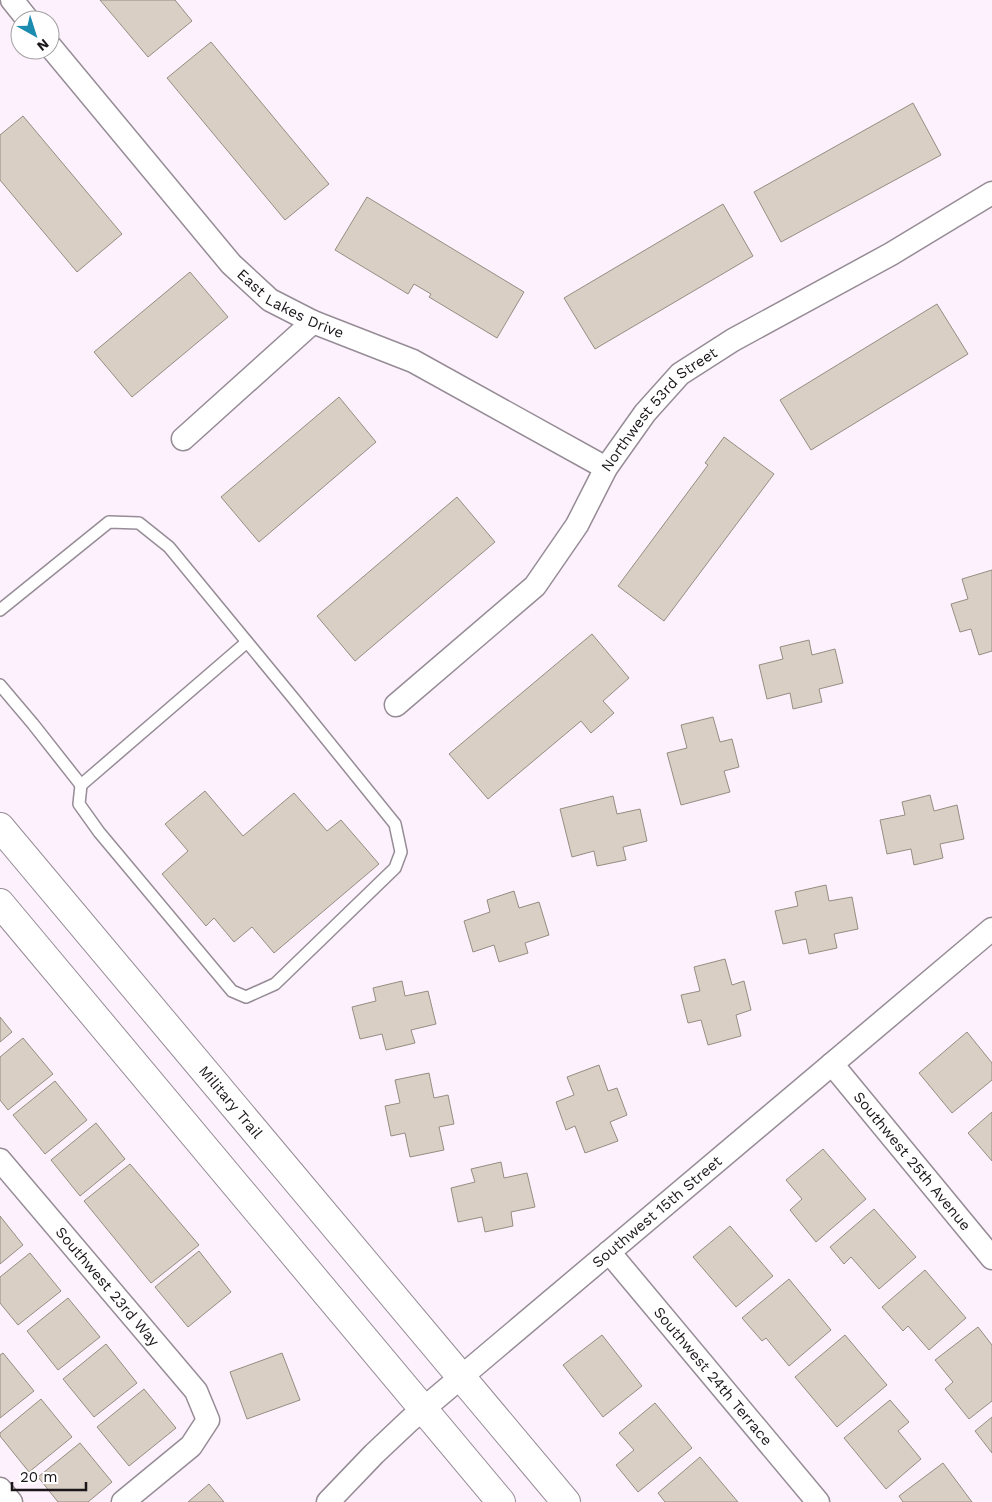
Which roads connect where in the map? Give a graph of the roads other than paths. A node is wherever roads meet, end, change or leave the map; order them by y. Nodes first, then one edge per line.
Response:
1 (12, 0) edge
2 (20, 10) edge
3 (60, 58) edge
4 (992, 193) edge
5 (313, 322) junction
6 (183, 439) dead end
7 (606, 468) junction
8 (0, 610) edge
9 (248, 642) junction
10 (0, 685) edge
11 (396, 705) dead end
12 (81, 785) junction
13 (0, 827) edge
14 (0, 903) edge
15 (992, 929) edge
16 (832, 1064) junction
17 (0, 1160) edge
18 (609, 1252) junction
19 (992, 1258) edge
20 (462, 1377) junction
21 (424, 1409) junction
22 (0, 1489) edge
23 (11, 1502) edge
24 (123, 1502) edge
25 (328, 1502) edge
26 (501, 1502) edge
27 (566, 1502) edge
28 (818, 1502) edge

1 - 2 street
3 - 5 street, East Lakes Drive
4 - 7 street, Northwest 53rd Street
5 - 6 street
5 - 7 street, East Lakes Drive
7 - 11 street, Northwest 53rd Street
8 - 9 lane
9 - 12 lane
9 - 12 lane
10 - 12 lane
13 - 20 street, Military Trail
14 - 21 street
15 - 16 street, Southwest 15th Street
16 - 18 street, Southwest 15th Street
16 - 19 street, Southwest 25th Avenue
17 - 24 street, Southwest 23rd Way
18 - 20 street, Southwest 15th Street
18 - 28 street, Southwest 24th Terrace
20 - 21 street, Southwest 15th Street
20 - 27 street, Military Trail
21 - 25 street, Southwest 15th Street
21 - 26 street
22 - 23 street

